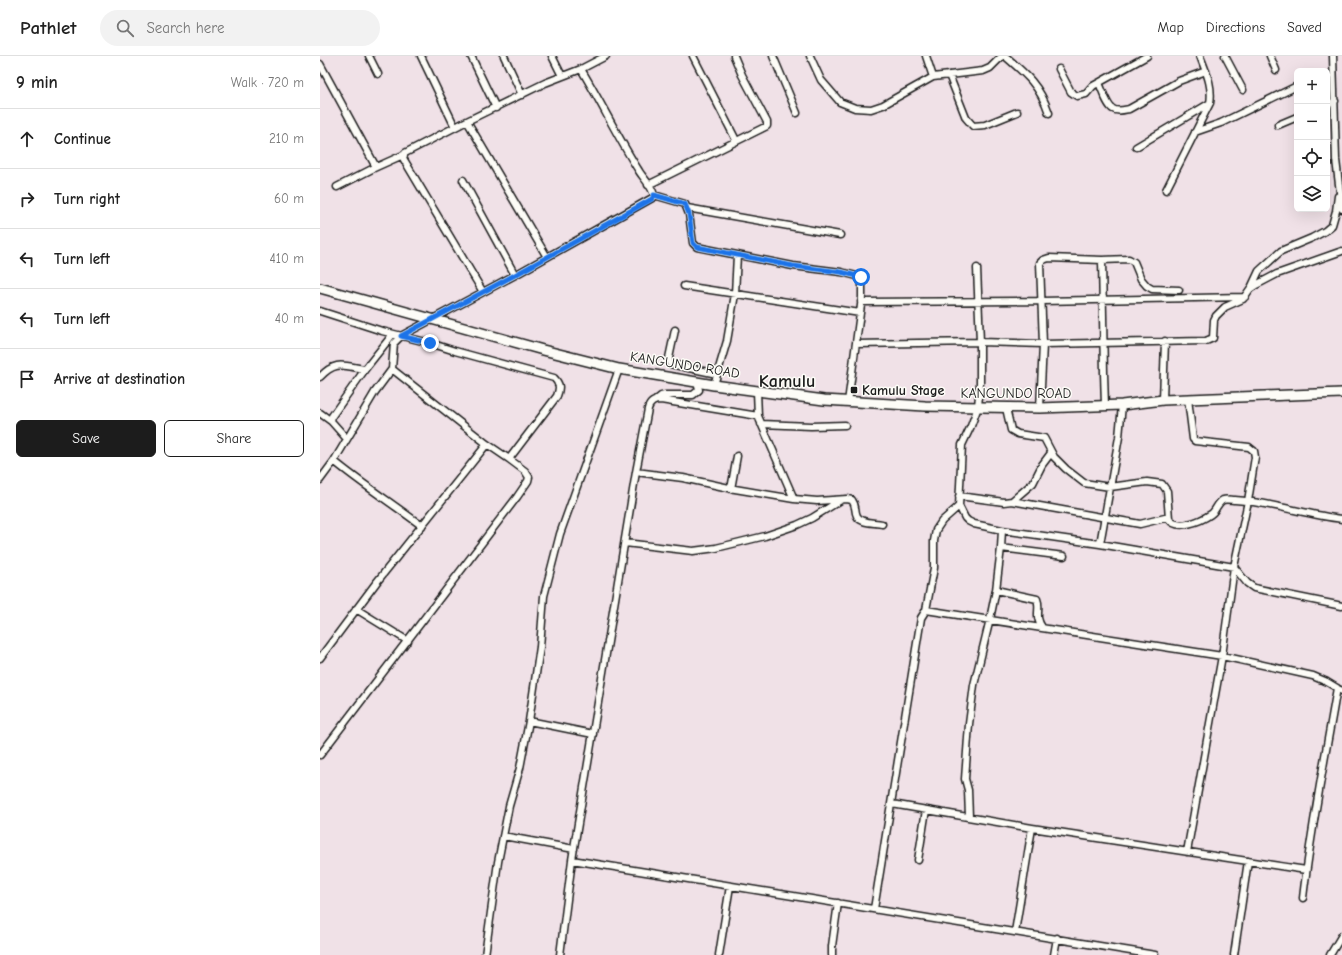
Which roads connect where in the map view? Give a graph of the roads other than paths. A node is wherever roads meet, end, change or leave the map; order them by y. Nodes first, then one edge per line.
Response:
1 (369, 56) edge
2 (421, 56) edge
3 (471, 56) edge
4 (504, 56) edge
5 (552, 56) edge
6 (606, 56) edge
7 (693, 56) edge
8 (734, 56) edge
9 (773, 56) edge
10 (810, 56) edge
11 (926, 56) edge
12 (1004, 56) edge
13 (1147, 56) edge
14 (1200, 56) edge
15 (1225, 56) edge
16 (1270, 56) edge
17 (1333, 56) edge
18 (320, 64) edge
19 (1334, 68) junction
20 (581, 69) junction
21 (1059, 69) dead end
22 (1276, 70) dead end
23 (1330, 70) edge
24 (1206, 71) junction
25 (378, 74) dead end
26 (949, 75) junction
27 (562, 76) junction
28 (933, 77) junction
29 (1099, 83) junction
30 (1294, 87) edge
31 (1243, 90) dead end
32 (522, 95) junction
33 (1335, 101) junction
34 (1210, 103) junction
35 (1329, 104) edge
36 (496, 108) junction
37 (1018, 112) dead end
38 (797, 113) dead end
39 (1049, 114) dead end
40 (1294, 118) edge
41 (467, 121) junction
42 (1278, 125) dead end
43 (456, 127) junction
44 (1195, 132) junction
45 (736, 140) junction
46 (1136, 147) dead end
47 (403, 155) junction
48 (376, 167) junction
49 (463, 180) dead end
50 (648, 185) junction
51 (337, 187) dead end
52 (1166, 190) dead end
53 (1339, 192) junction
54 (654, 195) junction
55 (687, 208) junction
56 (1342, 209) edge
57 (840, 235) dead end
58 (1342, 251) edge
59 (737, 255) junction
60 (547, 257) junction
61 (1102, 260) junction
62 (977, 268) dead end
63 (515, 275) junction
64 (684, 286) dead end
65 (320, 288) edge
66 (1152, 289) junction
67 (1250, 289) junction
68 (1179, 290) dead end
69 (483, 292) junction
70 (735, 294) junction
71 (1246, 297) junction
72 (1155, 298) junction
73 (1103, 299) junction
74 (979, 301) junction
75 (1042, 301) junction
76 (861, 302) junction
77 (320, 311) edge
78 (860, 313) junction
79 (432, 319) junction
80 (675, 330) dead end
81 (393, 334) junction
82 (401, 336) junction
83 (980, 342) junction
84 (1103, 342) junction
85 (1165, 342) junction
86 (856, 344) junction
87 (1043, 344) junction
88 (364, 369) junction
89 (392, 369) junction
90 (619, 369) junction
91 (717, 374) junction
92 (320, 377) edge
93 (698, 382) junction
94 (714, 385) junction
95 (757, 391) junction
96 (1342, 393) edge
97 (1188, 399) junction
98 (655, 400) junction
99 (1163, 400) junction
100 (848, 402) junction
101 (1122, 405) junction
102 (1105, 406) junction
103 (978, 407) junction
104 (1006, 408) junction
105 (1040, 408) junction
106 (320, 413) edge
107 (758, 416) junction
108 (331, 421) junction
109 (761, 424) junction
110 (845, 425) dead end
111 (347, 439) junction
112 (487, 444) junction
113 (1051, 453) junction
114 (737, 456) dead end
115 (509, 458) junction
116 (334, 461) junction
117 (636, 472) junction
118 (320, 480) edge
119 (1110, 487) junction
120 (732, 489) junction
121 (959, 496) junction
122 (794, 499) junction
123 (842, 500) junction
124 (1012, 501) junction
125 (1248, 501) junction
126 (959, 506) junction
127 (1169, 517) junction
128 (1105, 518) junction
129 (1342, 519) edge
130 (882, 524) dead end
131 (422, 526) junction
132 (1002, 530) junction
133 (625, 543) junction
134 (1100, 544) junction
135 (1001, 548) junction
136 (1064, 556) dead end
137 (1234, 567) junction
138 (996, 590) junction
139 (1342, 606) edge
140 (356, 609) junction
141 (926, 610) junction
142 (990, 620) junction
143 (1042, 628) junction
144 (408, 642) junction
145 (1222, 656) junction
146 (320, 658) edge
147 (1339, 689) edge
148 (529, 721) junction
149 (593, 734) junction
150 (320, 755) edge
151 (892, 804) junction
152 (926, 810) junction
153 (969, 817) junction
154 (1032, 828) junction
155 (503, 836) junction
156 (574, 849) junction
157 (1187, 852) junction
158 (572, 860) junction
159 (918, 860) dead end
160 (1248, 861) junction
161 (1306, 870) junction
162 (730, 886) junction
163 (1303, 898) dead end
164 (838, 903) junction
165 (874, 909) junction
166 (1015, 932) junction
167 (1342, 935) edge
168 (1057, 938) junction
169 (485, 955) edge
170 (560, 955) edge
171 (719, 955) edge
172 (832, 955) edge
173 (1054, 955) edge
174 (1155, 955) edge
175 (1234, 955) edge
176 (1330, 955) edge

1 - 25 street
2 - 43 street
3 - 36 street
4 - 32 street
5 - 27 street
6 - 20 street
7 - 45 street
8 - 45 street
9 - 38 street
10 - 28 street
11 - 28 street
12 - 26 street
12 - 39 street
13 - 29 street
14 - 24 street
15 - 31 street
16 - 22 street
17 - 19 street
18 - 48 street
19 - 23 street
19 - 33 street
20 - 27 street
20 - 50 street
21 - 29 street
24 - 29 street
24 - 34 street
26 - 28 street
26 - 37 street
27 - 32 street
30 - 44 street
32 - 36 street
33 - 35 street
33 - 53 street
34 - 44 street
34 - 46 street
36 - 41 street
40 - 42 street
41 - 43 street
41 - 60 street
43 - 47 street
44 - 52 street
45 - 50 street
47 - 48 street
47 - 69 street
48 - 51 street
49 - 63 street
50 - 54 street
53 - 56 street
53 - 67 street
54 - 55 street
54 - 60 street
55 - 57 street
55 - 59 street
58 - 67 street
59 - 70 street
59 - 76 street
60 - 63 street
61 - 66 street
61 - 73 street
61 - 75 street
62 - 74 street
63 - 69 street
64 - 70 street
65 - 79 highway, KANGUNDO ROAD
66 - 68 street
66 - 72 street
67 - 71 street
69 - 79 street
70 - 78 street
70 - 91 street
71 - 72 street
71 - 85 street
72 - 73 street
73 - 75 street
73 - 84 street
74 - 75 street
74 - 76 street
74 - 83 street
75 - 87 street
76 - 78 street
77 - 81 street
78 - 86 street
79 - 82 street
79 - 90 highway, KANGUNDO ROAD
80 - 91 street
81 - 82 street
81 - 88 street
82 - 89 street
82 - 115 street
83 - 86 street
83 - 87 street
83 - 103 street
84 - 85 street
84 - 87 street
84 - 102 street
85 - 99 street
86 - 100 street
87 - 105 street
88 - 92 street
88 - 108 street
89 - 111 street
89 - 112 street
90 - 93 highway, KANGUNDO ROAD
90 - 148 street
91 - 94 street
93 - 94 highway, KANGUNDO ROAD
93 - 98 street
94 - 95 highway, KANGUNDO ROAD
95 - 100 highway, KANGUNDO ROAD
95 - 107 street
96 - 97 highway, KANGUNDO ROAD
97 - 99 highway, KANGUNDO ROAD
97 - 125 street
98 - 107 street
98 - 117 street
99 - 101 highway, KANGUNDO ROAD
100 - 103 highway, KANGUNDO ROAD
101 - 102 highway, KANGUNDO ROAD
101 - 119 street
102 - 105 highway, KANGUNDO ROAD
103 - 104 highway, KANGUNDO ROAD
103 - 121 street
104 - 105 highway, KANGUNDO ROAD
104 - 113 street
106 - 108 street
107 - 109 street
108 - 111 street
109 - 110 street
109 - 122 street
111 - 116 street
112 - 115 street
112 - 131 street
113 - 119 street
113 - 124 street
114 - 120 street
115 - 144 street
116 - 118 street
116 - 131 street
117 - 120 street
117 - 133 street
119 - 127 street
119 - 128 street
120 - 122 street
121 - 124 street
121 - 126 street
122 - 123 street
123 - 130 street
123 - 133 street
124 - 128 street
125 - 127 street
125 - 129 street
125 - 137 street
126 - 132 street
126 - 141 street
127 - 128 street
128 - 134 street
131 - 140 street
132 - 134 street
132 - 135 street
133 - 149 street
134 - 137 street
135 - 136 street
135 - 138 street
137 - 139 street
137 - 145 street
138 - 142 street
138 - 143 street
140 - 144 street
140 - 146 street
141 - 142 street
141 - 151 street
142 - 143 street
142 - 153 street
143 - 145 street
144 - 150 street
145 - 147 street
145 - 157 street
147 - 161 street
148 - 149 street
148 - 155 street
149 - 156 street
151 - 152 street
151 - 165 street
152 - 153 street
152 - 159 street
153 - 154 street
154 - 157 street
154 - 166 street
155 - 156 street
155 - 169 street
156 - 158 street
157 - 160 street
158 - 162 street
158 - 170 street
160 - 161 street
160 - 175 street
161 - 163 street
162 - 164 street
162 - 171 street
164 - 165 street
164 - 172 street
165 - 166 street
166 - 168 street
167 - 176 street
168 - 173 street
168 - 174 street

